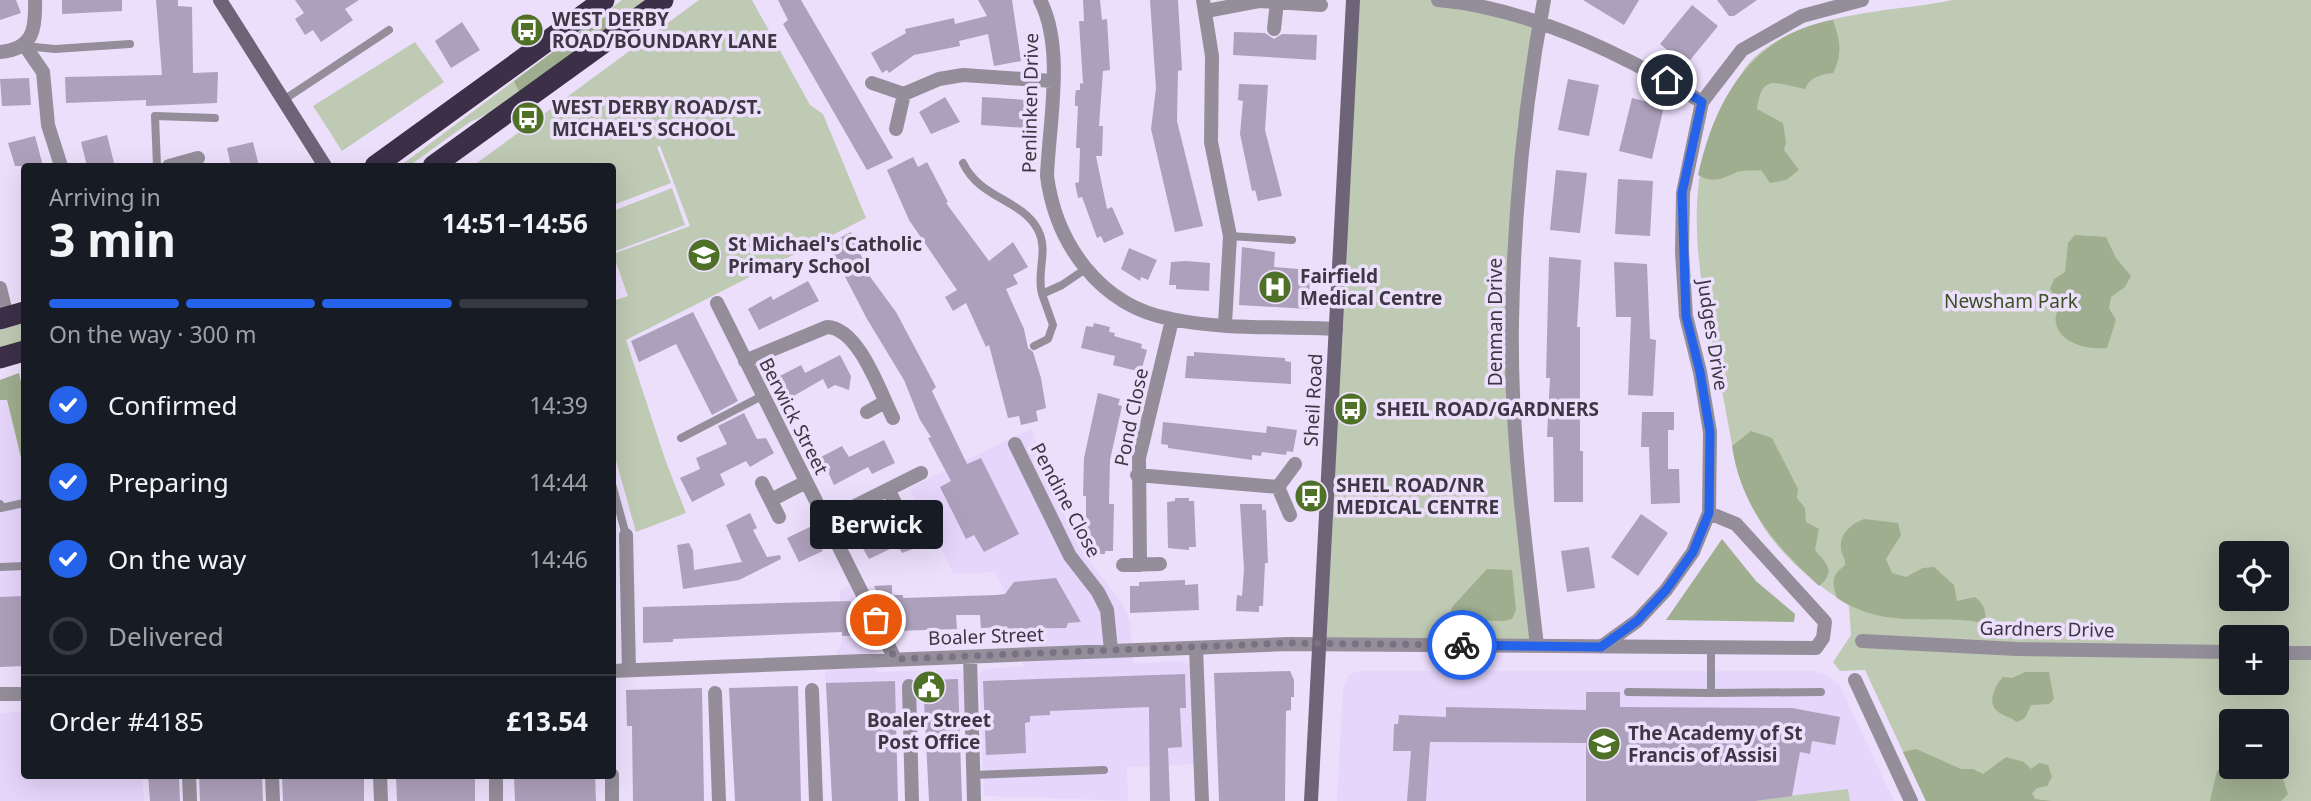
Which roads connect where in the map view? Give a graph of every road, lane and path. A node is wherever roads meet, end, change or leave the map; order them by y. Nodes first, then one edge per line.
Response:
1 (35, 0) edge
2 (219, 0) edge
3 (604, 0) edge
4 (663, 0) edge
5 (1040, 0) edge
6 (1353, 0) edge
7 (1438, 0) edge
8 (1544, 0) edge
9 (1854, 1) edge
10 (1277, 2) junction
11 (1321, 5) dead end
12 (1204, 6) edge
13 (1539, 25) junction
14 (1275, 29) dead end
15 (389, 30) dead end
16 (130, 44) dead end
17 (25, 46) junction
18 (0, 52) edge
19 (1052, 81) junction
20 (872, 83) dead end
21 (904, 94) junction
22 (285, 99) junction
23 (1702, 102) junction
24 (215, 118) dead end
25 (896, 129) dead end
26 (198, 158) dead end
27 (60, 163) edge
28 (156, 163) edge
29 (180, 163) edge
30 (324, 163) edge
31 (378, 163) edge
32 (437, 163) edge
33 (963, 163) dead end
34 (1230, 236) junction
35 (1292, 240) dead end
36 (1084, 270) junction
37 (0, 288) edge
38 (1042, 294) junction
39 (717, 303) dead end
40 (10, 316) edge
41 (1172, 320) junction
42 (1225, 324) junction
43 (1336, 329) junction
44 (1034, 346) dead end
45 (21, 352) edge
46 (0, 358) edge
47 (745, 361) junction
48 (762, 396) junction
49 (885, 402) junction
50 (867, 412) dead end
51 (893, 418) dead end
52 (681, 438) dead end
53 (1015, 444) dead end
54 (1295, 464) dead end
55 (921, 473) dead end
56 (1137, 475) junction
57 (806, 482) junction
58 (762, 484) dead end
59 (1278, 487) junction
60 (889, 491) junction
61 (616, 499) edge
62 (771, 500) junction
63 (0, 504) edge
64 (21, 504) edge
65 (1709, 513) junction
66 (1290, 515) dead end
67 (779, 517) dead end
68 (903, 519) dead end
69 (827, 520) junction
70 (626, 535) joint
71 (1160, 564) dead end
72 (1123, 565) dead end
73 (1140, 565) junction
74 (21, 566) edge
75 (0, 567) edge
76 (1862, 641) dead end
77 (1318, 644) junction
78 (1537, 646) junction
79 (1601, 647) junction
80 (1196, 648) junction
81 (1710, 649) junction
82 (1111, 650) junction
83 (2219, 652) edge
84 (2289, 653) edge
85 (2311, 653) edge
86 (970, 657) junction
87 (895, 659) junction
88 (629, 670) junction
89 (616, 671) edge
90 (1855, 680) dead end
91 (909, 686) dead end
92 (812, 690) dead end
93 (1628, 692) dead end
94 (1711, 692) junction
95 (1821, 692) dead end
96 (715, 693) dead end
97 (0, 694) edge
98 (21, 694) edge
99 (1104, 771) dead end
100 (973, 775) junction
101 (189, 779) edge
102 (272, 779) edge
103 (380, 779) edge
104 (496, 779) edge
105 (612, 779) edge
106 (190, 801) edge
107 (273, 801) edge
108 (381, 801) edge
109 (496, 801) edge
110 (612, 801) edge
111 (719, 801) edge
112 (816, 801) edge
113 (912, 801) edge
114 (974, 801) edge
115 (1202, 801) edge
116 (1311, 801) edge
117 (1912, 801) edge

1 - 17 street
2 - 22 main road
3 - 31 highway
4 - 32 highway
5 - 19 street, Penlinken Drive
6 - 43 main road, Sheil Road
7 - 13 street
8 - 13 street, Denman Drive
9 - 23 street, Judges Drive
10 - 11 street
10 - 12 street
10 - 14 street
12 - 34 street
13 - 23 street
13 - 78 street, Denman Drive
15 - 22 lane
16 - 17 lane
17 - 18 street
17 - 27 street
19 - 21 street
19 - 36 street, Penlinken Drive
20 - 21 street
21 - 25 street
22 - 30 main road
23 - 65 street, Judges Drive
24 - 28 lane
26 - 29 street
33 - 38 lane
34 - 35 lane
34 - 42 street
36 - 38 lane
36 - 41 street, Penlinken Drive
37 - 40 street
38 - 44 lane
39 - 47 street, Berwick Street
41 - 42 street, Penlinken Drive
41 - 56 street, Pond Close
42 - 43 street, Penlinken Drive
43 - 77 main road, Sheil Road
45 - 46 highway
47 - 48 street, Berwick Street
47 - 49 street
48 - 52 lane
48 - 57 street, Berwick Street
49 - 50 street
49 - 51 street
53 - 82 street, Pendine Close
54 - 59 street
55 - 60 street
56 - 59 street
56 - 73 street, Pond Close
57 - 62 street
57 - 69 street, Berwick Street
58 - 62 street
59 - 66 street
60 - 68 street
60 - 69 street
61 - 70 lane
62 - 67 street
63 - 64 lane
65 - 79 street, Judges Drive
65 - 81 street
69 - 87 street, Berwick Street
70 - 88 street
71 - 73 street
72 - 73 street
74 - 75 lane
76 - 83 street, Gardners Drive
77 - 78 street
77 - 80 street, Boaler Street
77 - 116 main road, Sheil Road
78 - 79 street
79 - 81 street
80 - 82 street, Boaler Street
80 - 115 street
81 - 94 lane
82 - 86 street, Boaler Street
84 - 85 street
86 - 87 street, Boaler Street
86 - 100 street
87 - 88 street, Boaler Street
88 - 89 street, Boaler Street
90 - 117 street
91 - 113 street
92 - 112 street
93 - 94 lane
94 - 95 lane
96 - 111 street
97 - 98 street
99 - 100 lane
100 - 114 street
101 - 106 street
102 - 107 street
103 - 108 street
104 - 109 street
105 - 110 street

